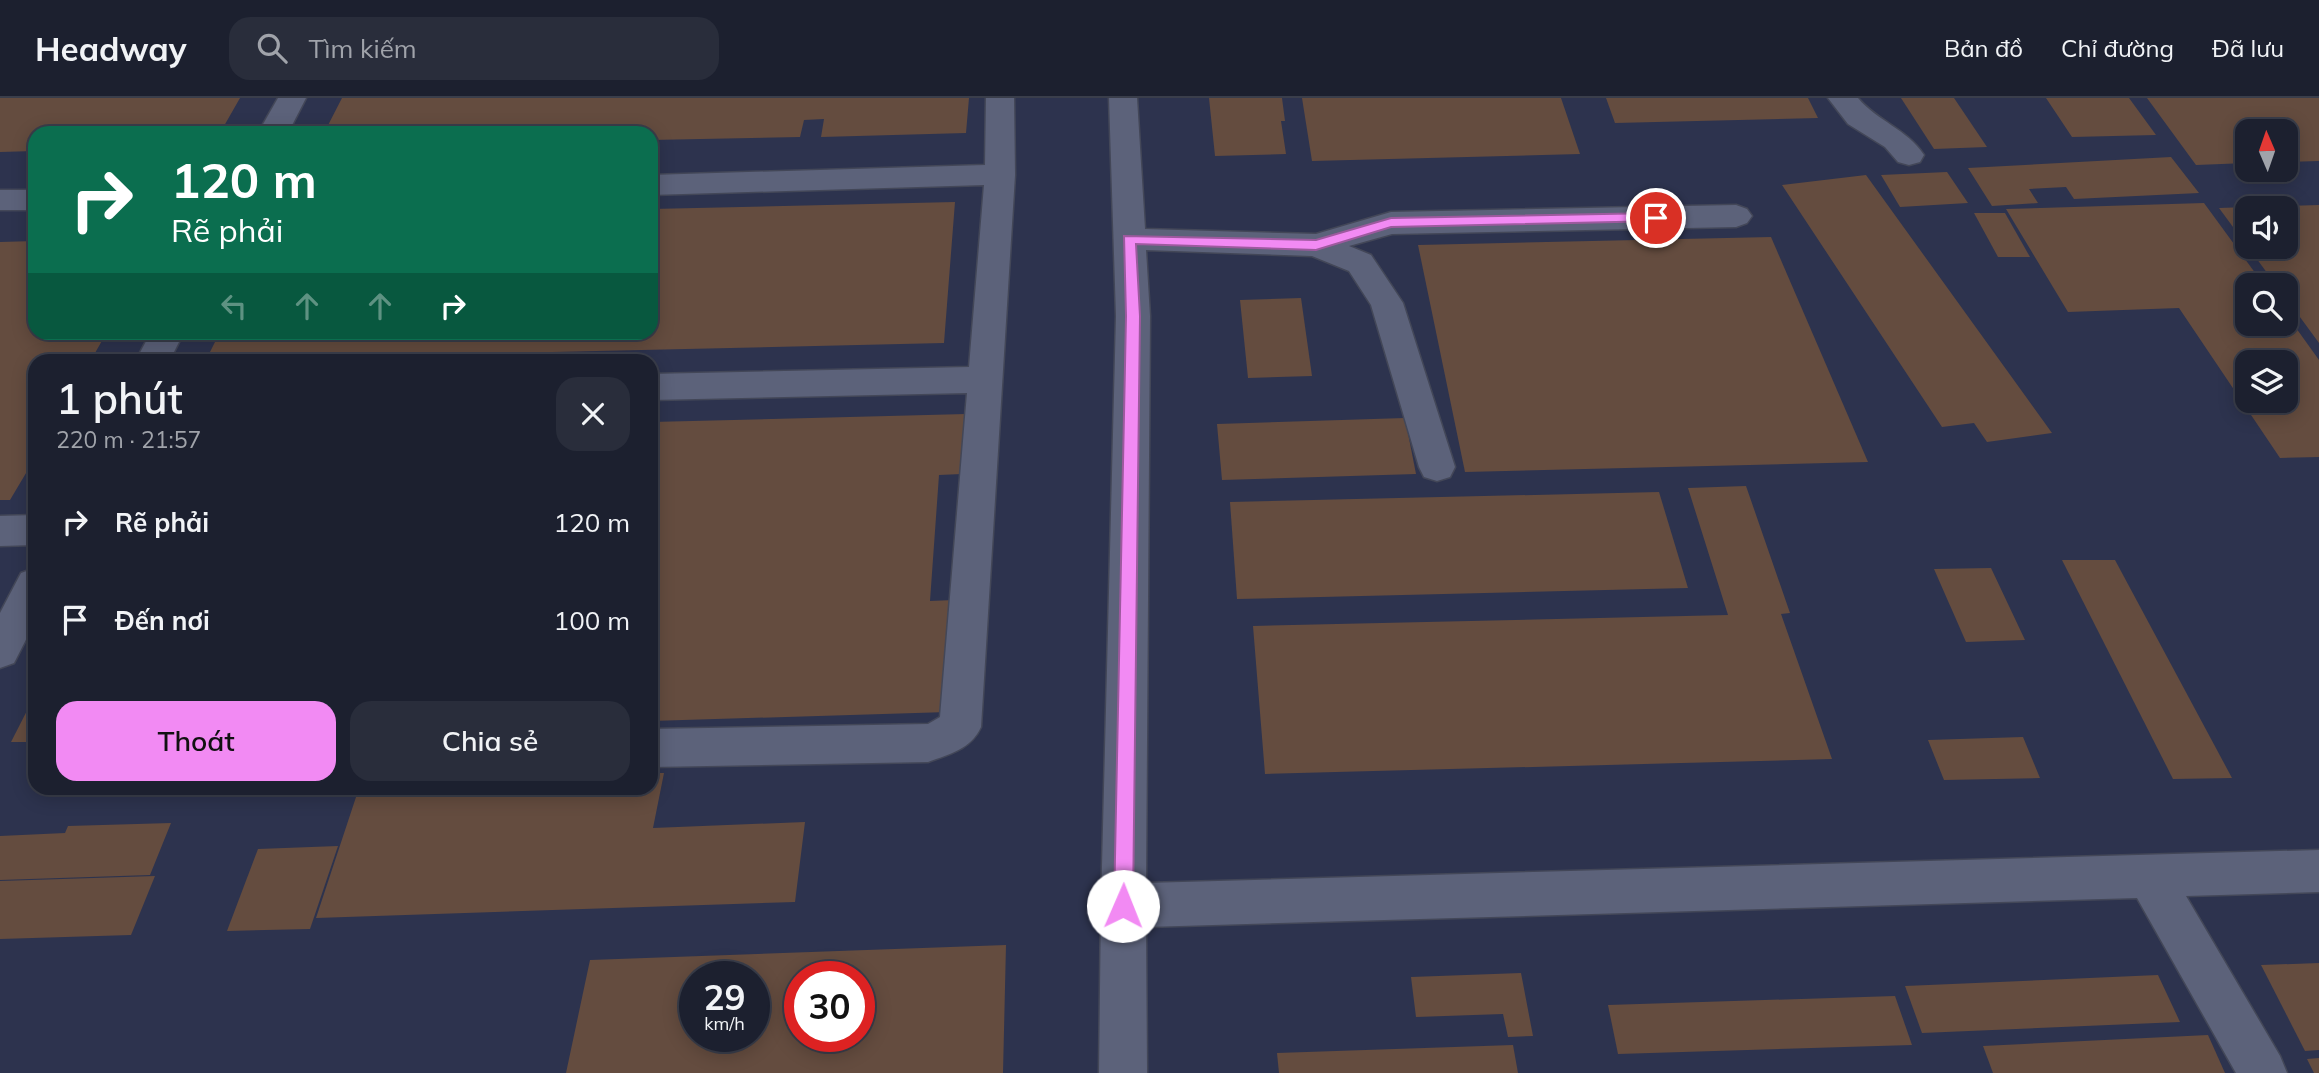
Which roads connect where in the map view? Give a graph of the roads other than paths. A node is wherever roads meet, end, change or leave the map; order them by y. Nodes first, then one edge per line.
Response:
1 (292, 98) edge
2 (1000, 98) edge
3 (1123, 98) edge
4 (1842, 98) edge
5 (277, 126) edge
6 (1909, 155) dead end
7 (1000, 175) junction
8 (658, 185) edge
9 (0, 200) edge
10 (28, 200) edge
11 (1736, 216) dead end
12 (1129, 239) junction
13 (1316, 245) junction
14 (985, 380) junction
15 (658, 387) edge
16 (1437, 467) dead end
17 (28, 530) edge
18 (0, 531) edge
19 (28, 597) edge
20 (0, 651) edge
21 (658, 748) edge
22 (2319, 872) edge
23 (2150, 876) junction
24 (1123, 906) junction
25 (1124, 1073) edge
26 (2263, 1073) edge

1 - 5 street
2 - 7 street
3 - 12 street
4 - 6 street
7 - 8 street
7 - 14 street
9 - 10 street
11 - 13 street
12 - 13 street
12 - 24 street
13 - 16 street
14 - 15 street
14 - 21 street
17 - 18 street
19 - 20 street
22 - 23 street
23 - 24 street
23 - 26 street
24 - 25 street

